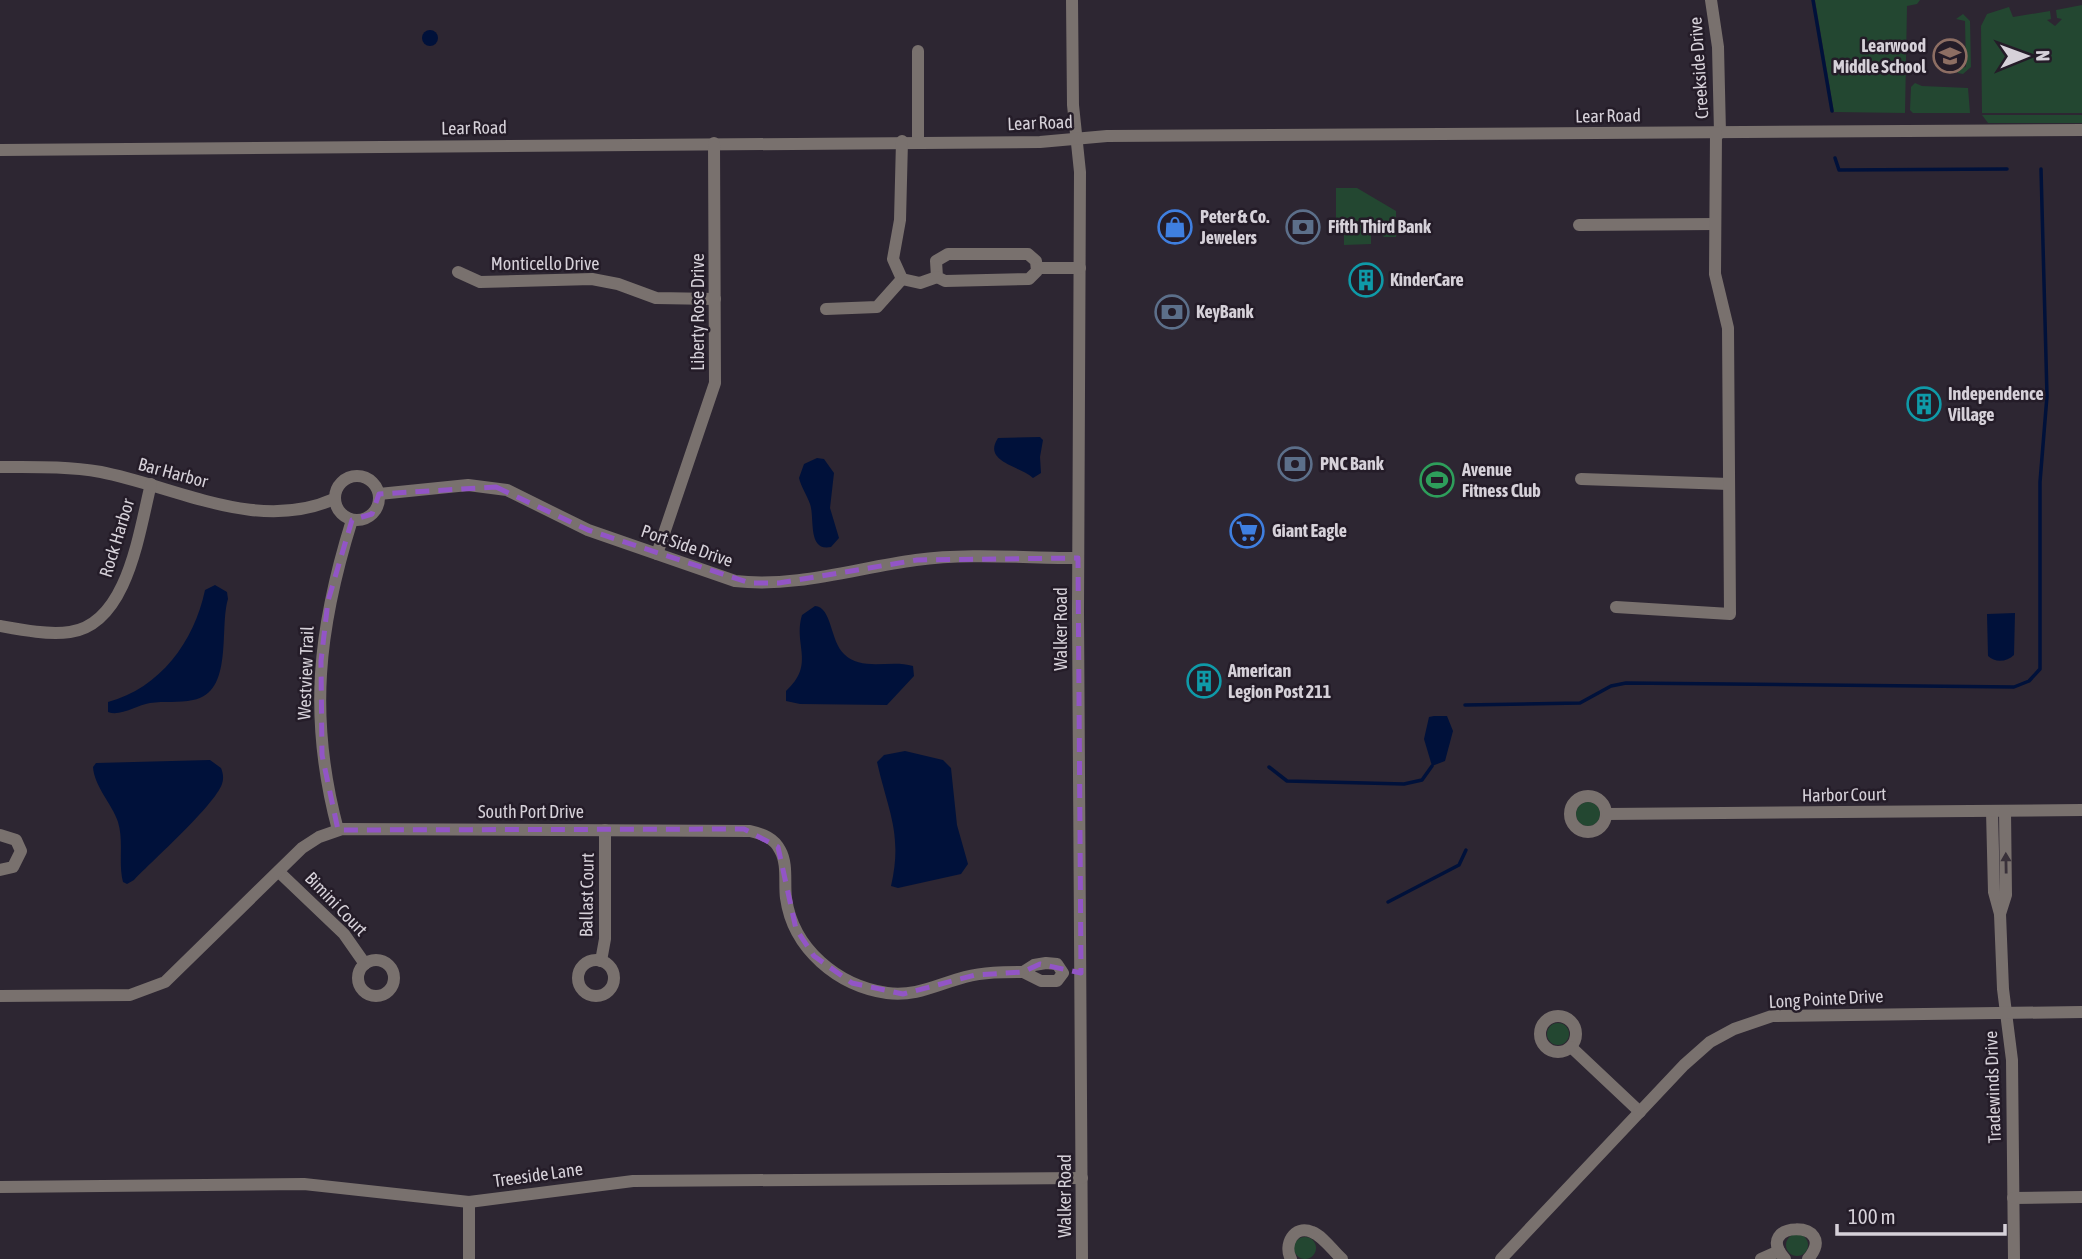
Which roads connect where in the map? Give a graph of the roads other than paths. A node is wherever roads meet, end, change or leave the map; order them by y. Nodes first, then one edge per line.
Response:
1 (1072, 0) edge
2 (1711, 0) edge
3 (918, 51) dead end
4 (2082, 130) edge
5 (1718, 133) junction
6 (1077, 139) junction
7 (902, 141) junction
8 (918, 141) junction
9 (714, 143) junction
10 (0, 150) edge
11 (1579, 225) dead end
12 (1715, 225) junction
13 (1037, 268) junction
14 (1080, 268) junction
15 (458, 272) dead end
16 (937, 276) junction
17 (902, 279) junction
18 (715, 299) junction
19 (825, 309) dead end
20 (0, 467) edge
21 (1581, 479) dead end
22 (151, 484) junction
23 (1728, 484) junction
24 (379, 494) junction
25 (334, 499) junction
26 (352, 520) junction
27 (657, 554) junction
28 (1078, 558) junction
29 (1616, 607) dead end
30 (0, 626) edge
31 (2082, 810) edge
32 (1992, 811) junction
33 (2005, 811) junction
34 (1607, 814) dead end
35 (338, 830) junction
36 (605, 830) junction
37 (0, 835) edge
38 (0, 870) edge
39 (279, 872) junction
40 (2000, 914) junction
41 (601, 961) dead end
42 (365, 964) dead end
43 (1081, 973) junction
44 (0, 996) edge
45 (2006, 1012) junction
46 (2082, 1012) edge
47 (1571, 1047) dead end
48 (1640, 1112) junction
49 (1082, 1178) junction
50 (0, 1187) edge
51 (2082, 1197) edge
52 (2013, 1198) junction
53 (469, 1202) junction
54 (1782, 1255) edge
55 (1333, 1256) edge
56 (469, 1259) edge
57 (1083, 1259) edge
58 (1292, 1259) edge
59 (1501, 1259) edge
60 (1761, 1259) edge
61 (1808, 1259) edge
62 (2014, 1259) edge

1 - 6 street, Walker Road
2 - 5 street, Creekside Drive
3 - 8 street
4 - 5 street, Lear Road
5 - 6 street, Lear Road
5 - 12 street, Creekside Drive
6 - 8 street, Lear Road
6 - 14 street, Walker Road
7 - 8 street, Lear Road
7 - 9 street, Lear Road
7 - 17 street
9 - 10 street, Lear Road
9 - 18 street, Liberty Rose Drive
11 - 12 street
12 - 23 street, Creekside Drive
13 - 14 street
13 - 16 street
13 - 16 street
14 - 28 street, Walker Road
15 - 18 street, Monticello Drive
16 - 17 street
17 - 19 street
18 - 27 street, Liberty Rose Drive
20 - 22 street, Bar Harbor
21 - 23 street
22 - 25 street, Bar Harbor
22 - 30 street, Rock Harbor
23 - 29 street, Creekside Drive
24 - 25 street
24 - 26 street
24 - 27 street, Port Side Drive
25 - 26 street
26 - 35 street, Westview Trail
27 - 28 street, Port Side Drive
28 - 43 street, Walker Road
31 - 33 street, Harbor Court
32 - 33 street, Harbor Court
32 - 34 street, Harbor Court
32 - 40 street, Tradewinds Drive
40 -> 33 street, Tradewinds Drive
35 - 36 street, South Port Drive
35 - 39 street, South Port Drive
36 - 41 street, Ballast Court
36 - 43 street, South Port Drive
37 - 38 street
39 - 42 street, Bimini Court
39 - 44 street, South Port Drive
40 - 45 street, Tradewinds Drive
43 - 49 street, Walker Road
45 - 46 street, Long Pointe Drive
45 - 48 street, Long Pointe Drive
45 - 52 street, Tradewinds Drive
47 - 48 street
48 - 59 street, Long Pointe Drive
49 - 53 street, Treeside Lane
49 - 57 street, Walker Road
50 - 53 street, Treeside Lane
51 - 52 street
52 - 62 street, Tradewinds Drive
53 - 56 street
54 - 60 street
54 - 61 street
55 - 58 street

